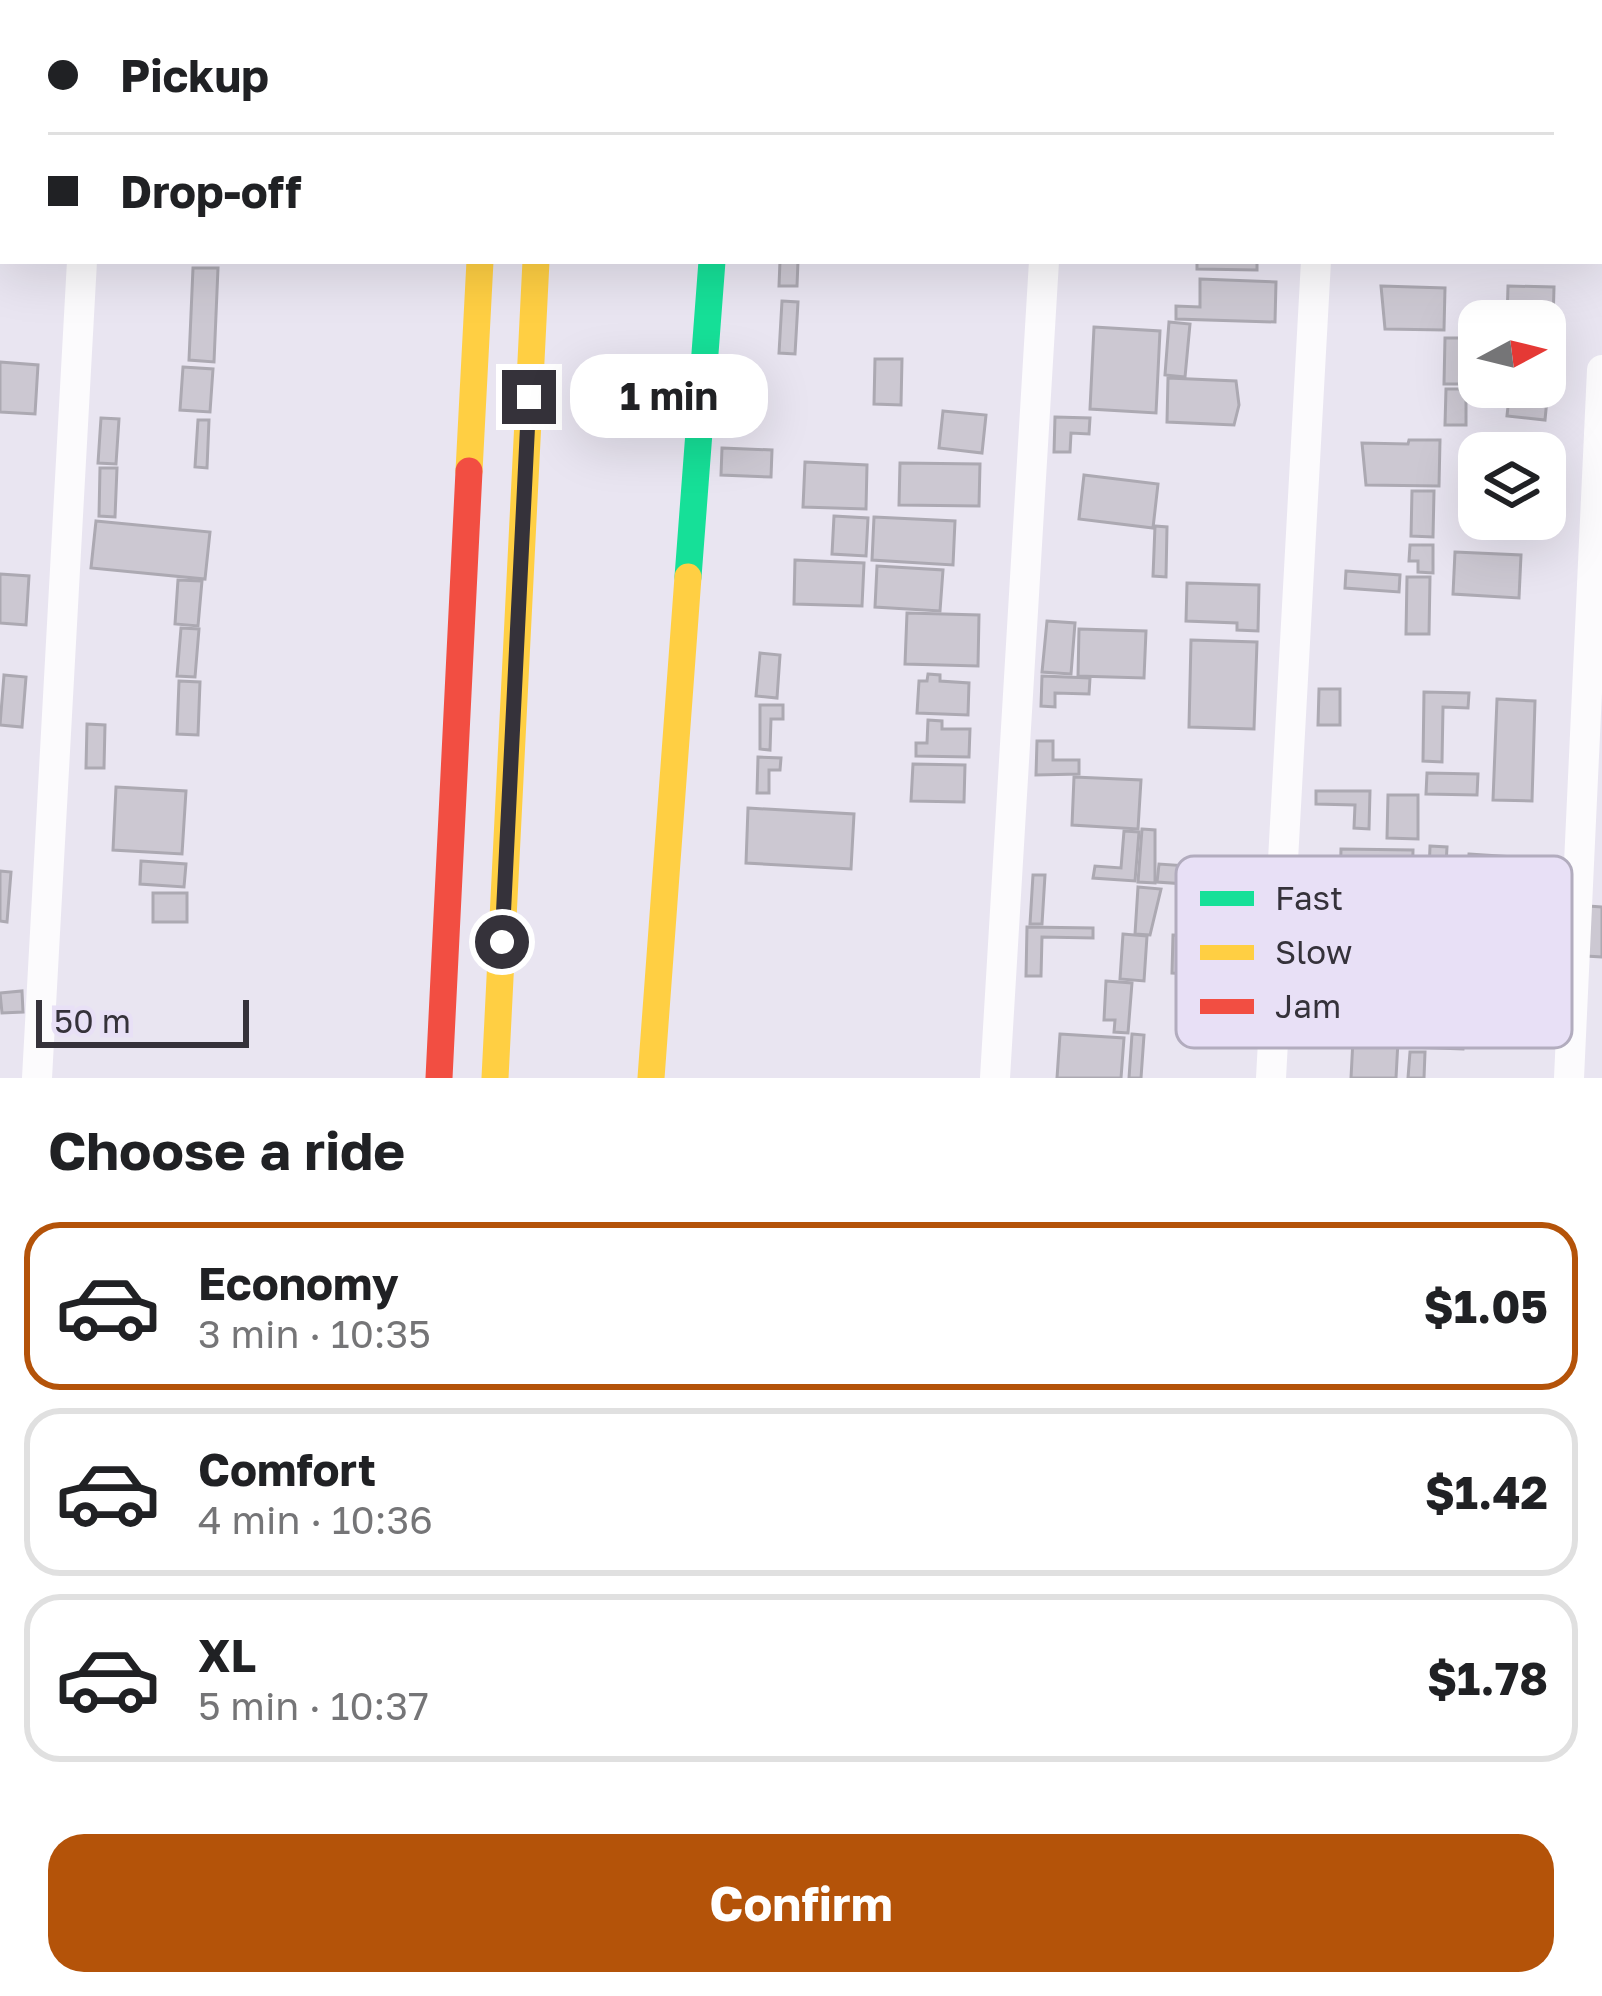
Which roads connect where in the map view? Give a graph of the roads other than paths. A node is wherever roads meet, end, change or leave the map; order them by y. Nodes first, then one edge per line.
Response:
1 (82, 264) edge
2 (480, 264) edge
3 (536, 264) edge
4 (712, 264) edge
5 (1044, 264) edge
6 (1316, 264) edge
7 (1602, 370) edge
8 (1283, 856) edge
9 (1572, 1034) edge
10 (1273, 1048) edge
11 (1571, 1048) edge
12 (37, 1078) edge
13 (439, 1078) edge
14 (495, 1078) edge
15 (651, 1078) edge
16 (995, 1078) edge
17 (1271, 1078) edge
18 (1570, 1078) edge

1 - 12 street
2 - 13 main road
3 - 14 main road
4 - 15 main road
5 - 16 street
6 - 8 street
7 - 9 street
10 - 17 street
11 - 18 street

